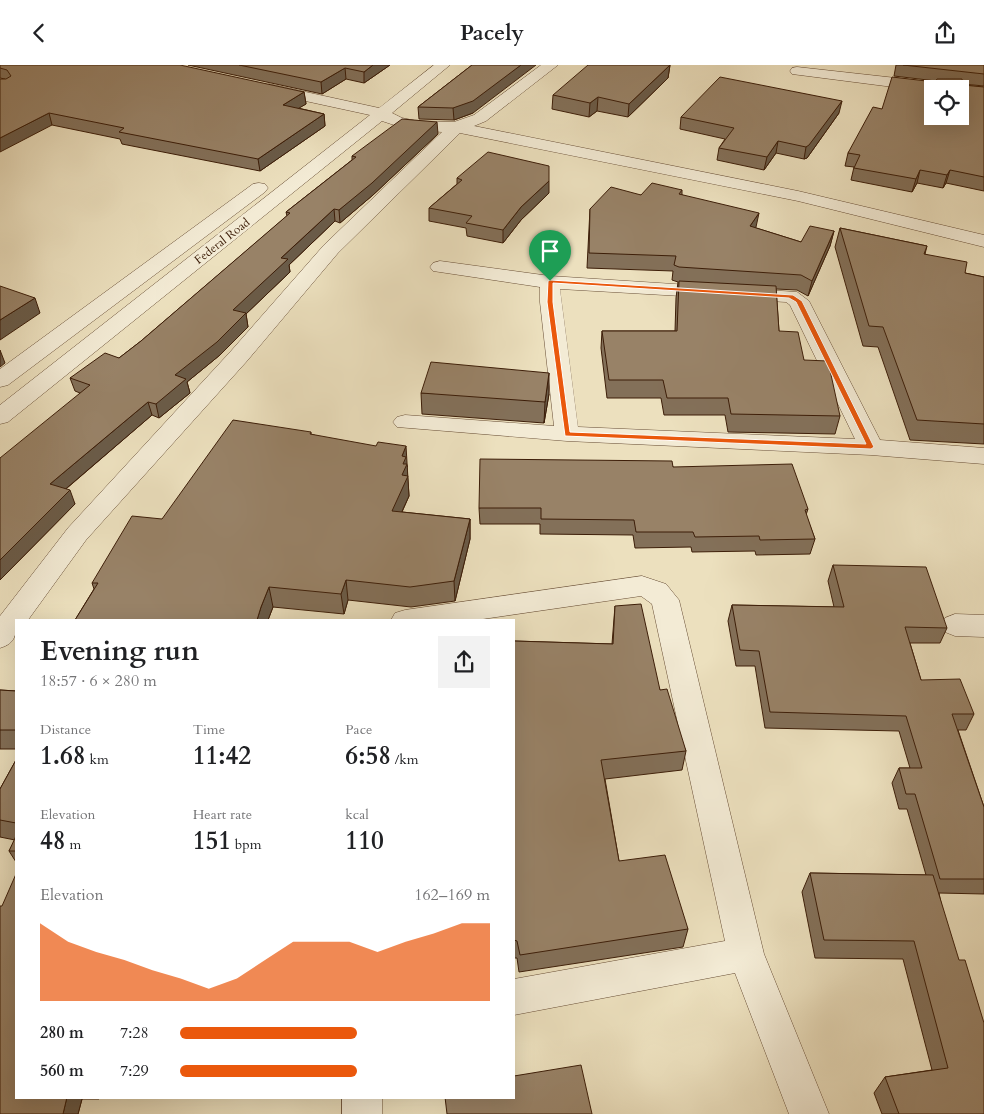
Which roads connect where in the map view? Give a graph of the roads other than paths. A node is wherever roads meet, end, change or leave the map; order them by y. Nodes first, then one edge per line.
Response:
1 (416, 65) edge
2 (443, 65) edge
3 (550, 65) edge
4 (797, 71) dead end
5 (258, 86) edge
6 (924, 86) edge
7 (362, 109) junction
8 (382, 113) junction
9 (456, 127) junction
10 (984, 241) edge
11 (440, 267) dead end
12 (550, 281) junction
13 (0, 379) edge
14 (0, 417) edge
15 (405, 422) dead end
16 (567, 434) junction
17 (871, 447) junction
18 (984, 456) edge
19 (412, 619) edge
20 (955, 625) dead end
21 (984, 626) edge
22 (0, 637) edge
23 (746, 954) junction
24 (515, 997) edge
25 (362, 1099) edge
26 (362, 1114) edge
27 (809, 1114) edge

1 - 7 street, Federal Road
2 - 8 street, Federal Road
3 - 9 street
4 - 6 street
5 - 7 street
7 - 8 street
7 - 13 street, Federal Road
8 - 9 street
8 - 14 street, Federal Road
9 - 10 street
9 - 22 street
11 - 12 street
12 - 16 street
12 - 17 street
15 - 16 street
16 - 17 street
17 - 18 street
19 - 23 street
20 - 21 street
23 - 24 street
23 - 27 street
25 - 26 street

